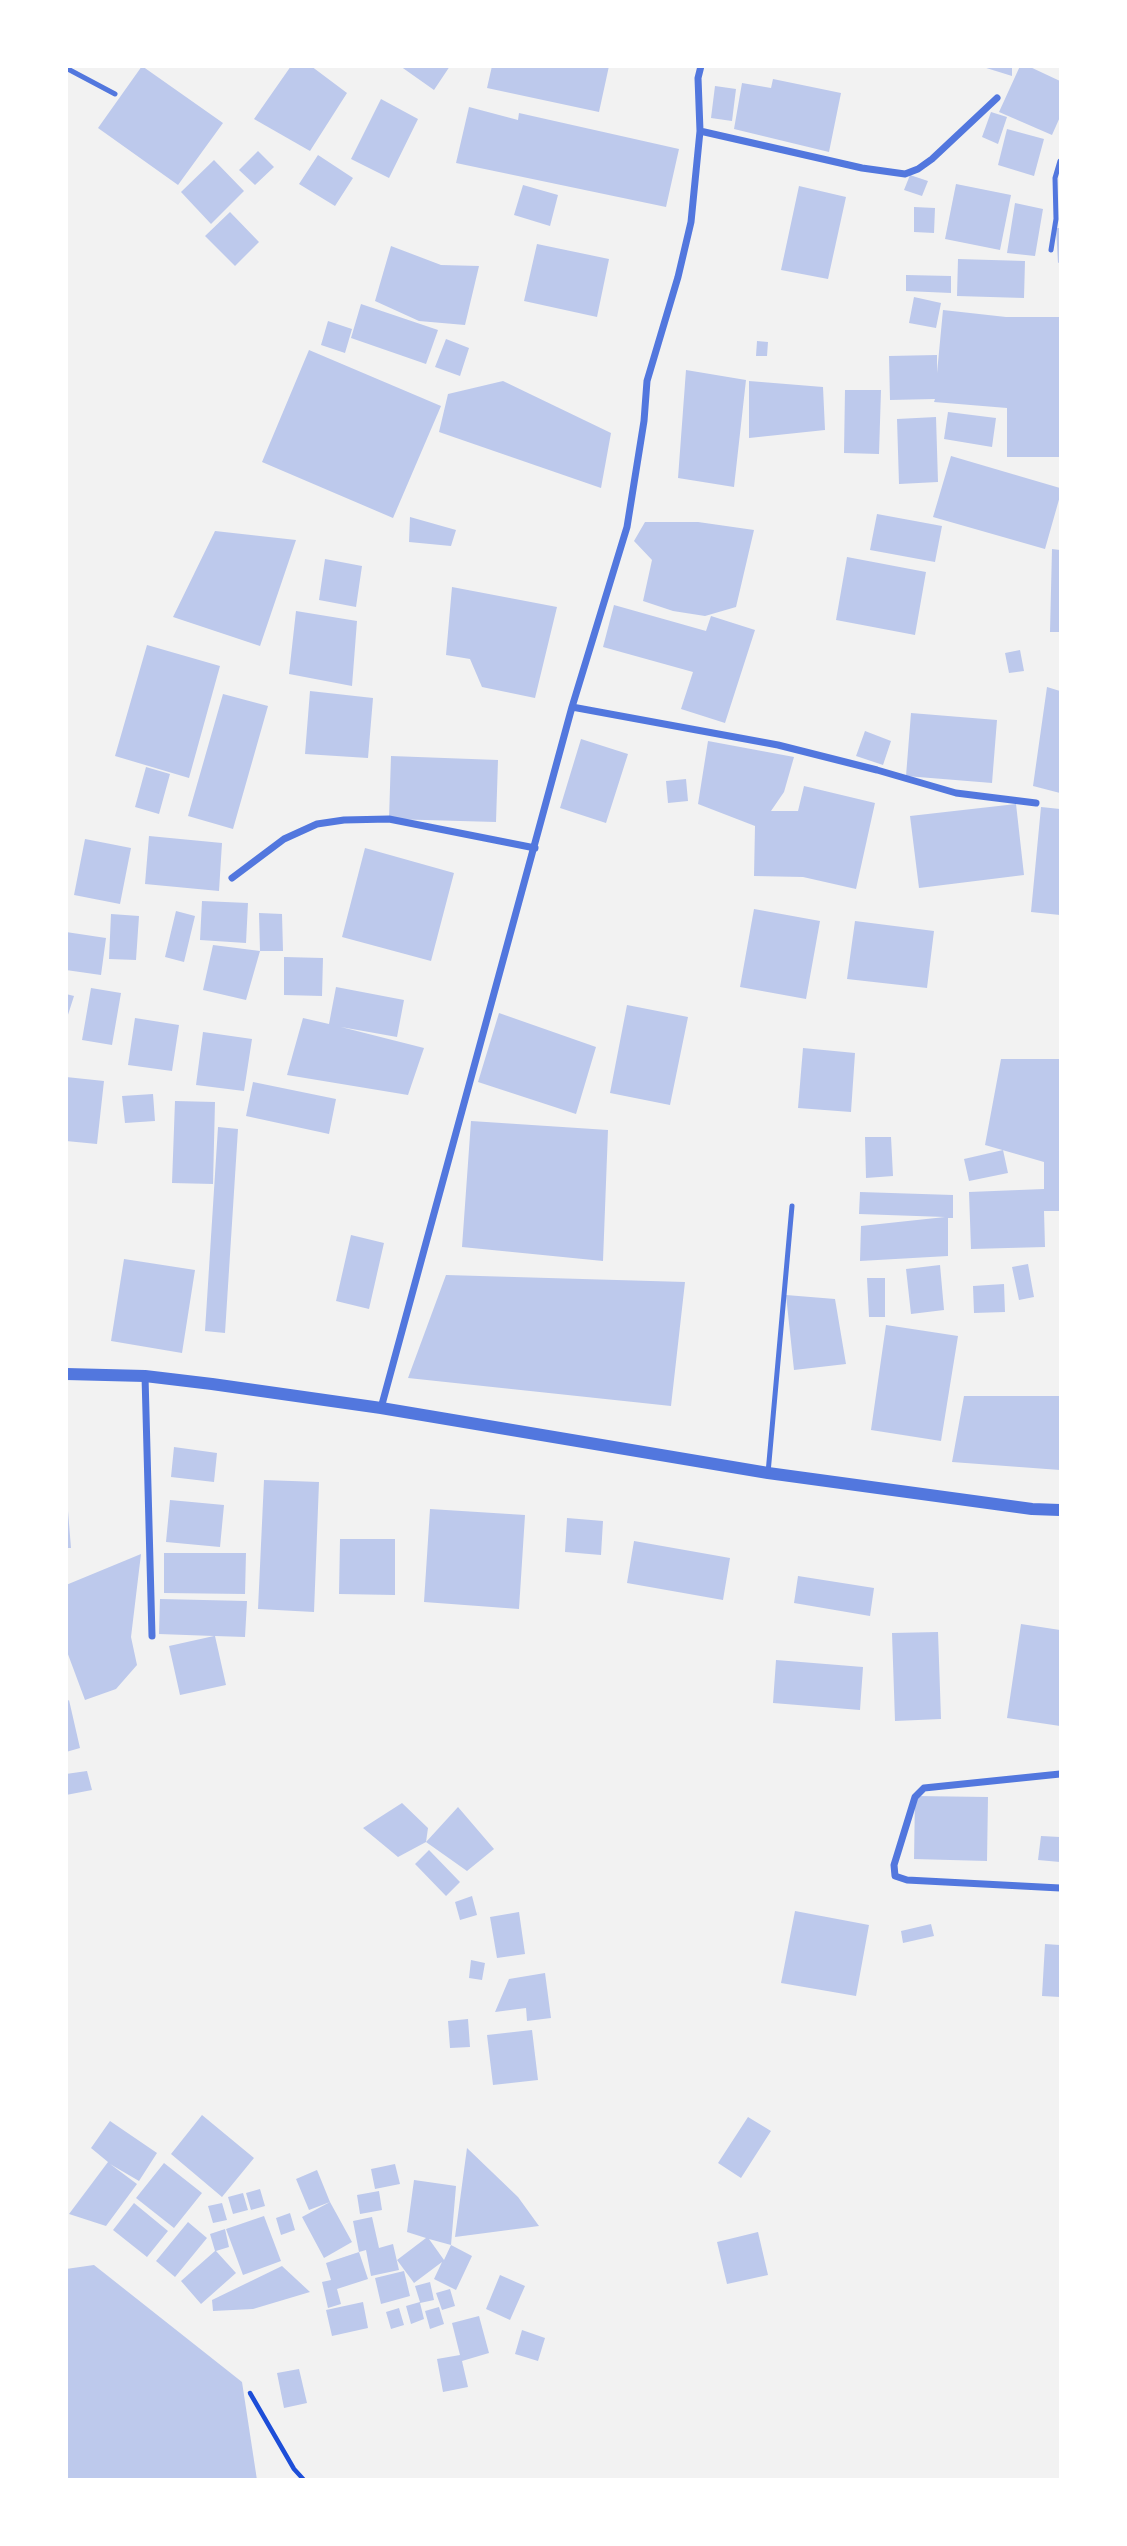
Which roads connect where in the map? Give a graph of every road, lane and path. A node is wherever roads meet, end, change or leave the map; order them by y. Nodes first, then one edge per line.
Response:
1 (701, 66) edge
2 (66, 68) edge
3 (115, 94) dead end
4 (997, 98) dead end
5 (700, 131) junction
6 (1060, 161) edge
7 (1051, 250) dead end
8 (572, 707) junction
9 (1036, 803) dead end
10 (535, 848) junction
11 (232, 878) dead end
12 (792, 1206) dead end
13 (66, 1374) edge
14 (145, 1376) junction
15 (381, 1408) junction
16 (768, 1474) junction
17 (1060, 1510) edge
18 (152, 1636) dead end
19 (1060, 1774) edge
20 (1060, 1888) edge
21 (250, 2393) dead end
22 (304, 2480) edge

1 - 5 street
2 - 3 lane
4 - 5 street
5 - 8 street
6 - 7 lane
8 - 9 street
8 - 10 street
10 - 11 street
10 - 15 street
12 - 16 lane
13 - 14 street
14 - 15 street
14 - 18 street
15 - 16 street
16 - 17 street
19 - 20 street
21 - 22 path

